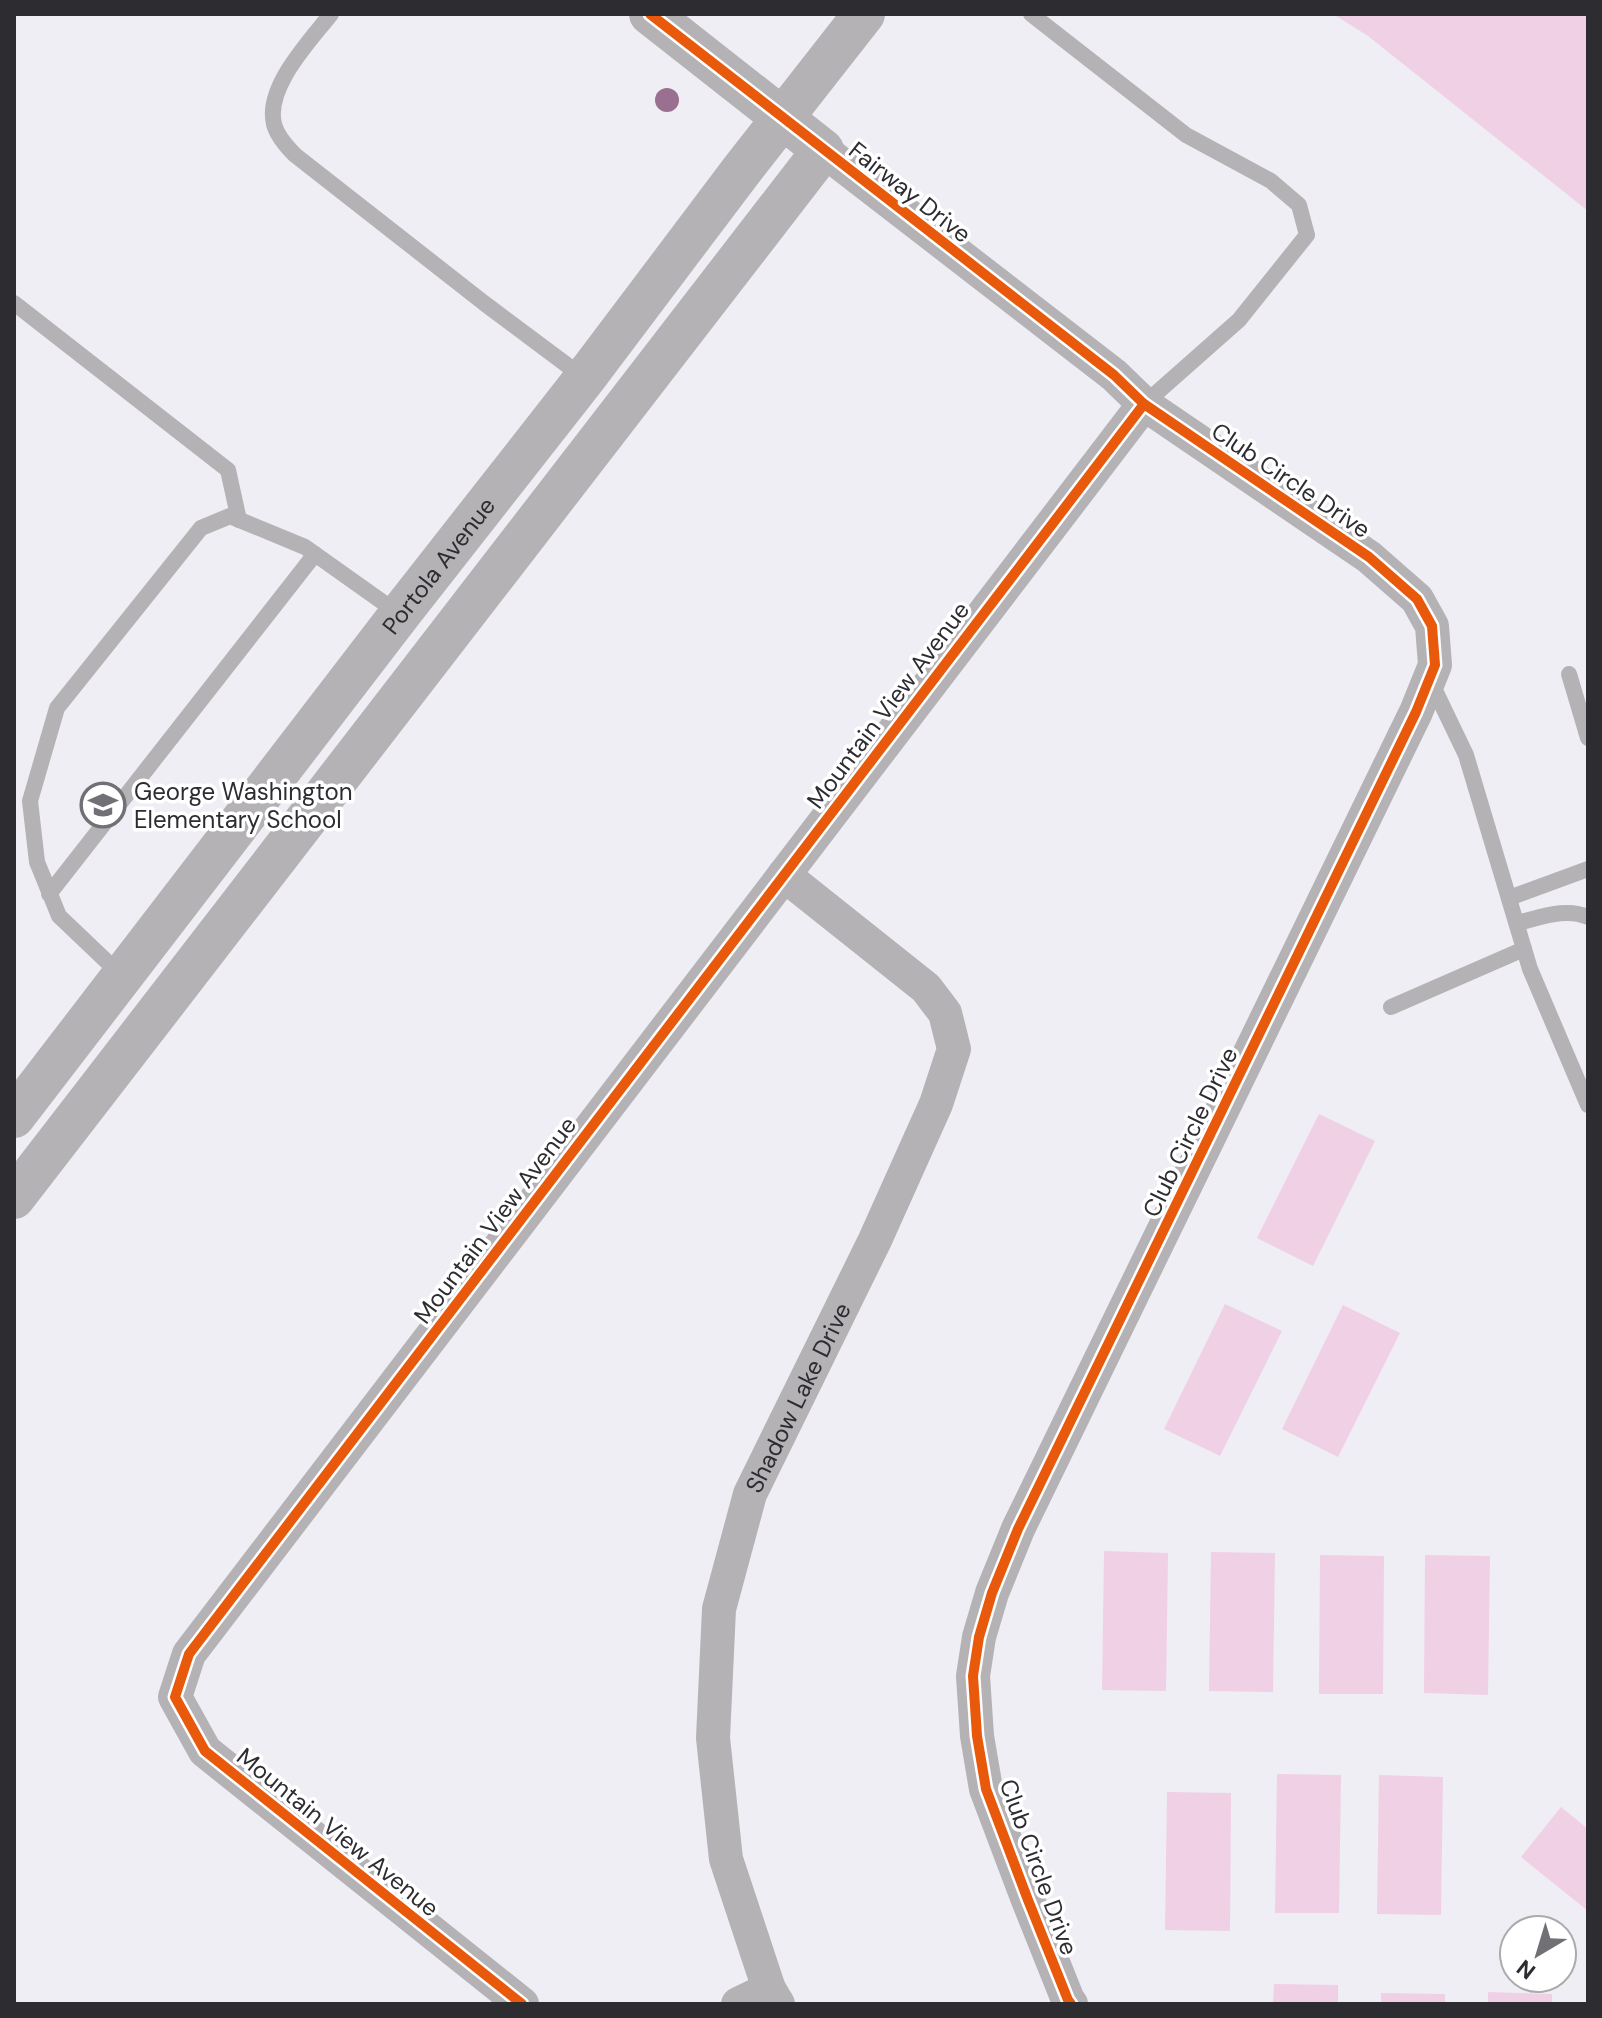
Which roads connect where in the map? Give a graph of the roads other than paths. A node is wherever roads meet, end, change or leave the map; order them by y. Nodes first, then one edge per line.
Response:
1 (331, 14) edge
2 (650, 14) edge
3 (864, 14) edge
4 (1031, 14) edge
5 (784, 117) junction
6 (823, 150) junction
7 (14, 303) edge
8 (585, 378) junction
9 (1144, 404) junction
10 (239, 520) junction
11 (315, 554) junction
12 (400, 614) junction
13 (1569, 674) dead end
14 (1429, 679) junction
15 (1588, 738) edge
16 (1588, 869) edge
17 (784, 875) junction
18 (49, 894) junction
19 (1509, 898) junction
20 (1588, 917) edge
21 (1517, 923) junction
22 (1524, 949) junction
23 (122, 977) junction
24 (1391, 1007) dead end
25 (1588, 1105) edge
26 (14, 1117) edge
27 (14, 1198) edge
28 (774, 1996) edge
29 (522, 2004) edge
30 (738, 2004) edge
31 (1071, 2004) edge

1 - 8 lane
2 - 5 street, Fairway Drive
3 - 5 street, Portola Avenue
4 - 9 lane
5 - 6 street, Fairway Drive
5 - 8 street, Portola Avenue
6 - 9 street, Fairway Drive
6 - 27 street
7 - 10 lane
8 - 12 street, Portola Avenue
9 - 14 street, Club Circle Drive
9 - 17 street, Mountain View Avenue
10 - 11 lane
10 - 18 lane
11 - 12 lane
11 - 18 lane
12 - 23 street, Portola Avenue
13 - 15 lane
14 - 19 lane
14 - 31 street, Club Circle Drive
16 - 19 lane
17 - 28 street, Shadow Lake Drive
17 - 29 street, Mountain View Avenue
18 - 23 lane
19 - 21 lane
20 - 21 lane
21 - 22 lane
22 - 24 lane
22 - 25 lane
23 - 26 street, Portola Avenue
28 - 30 street

